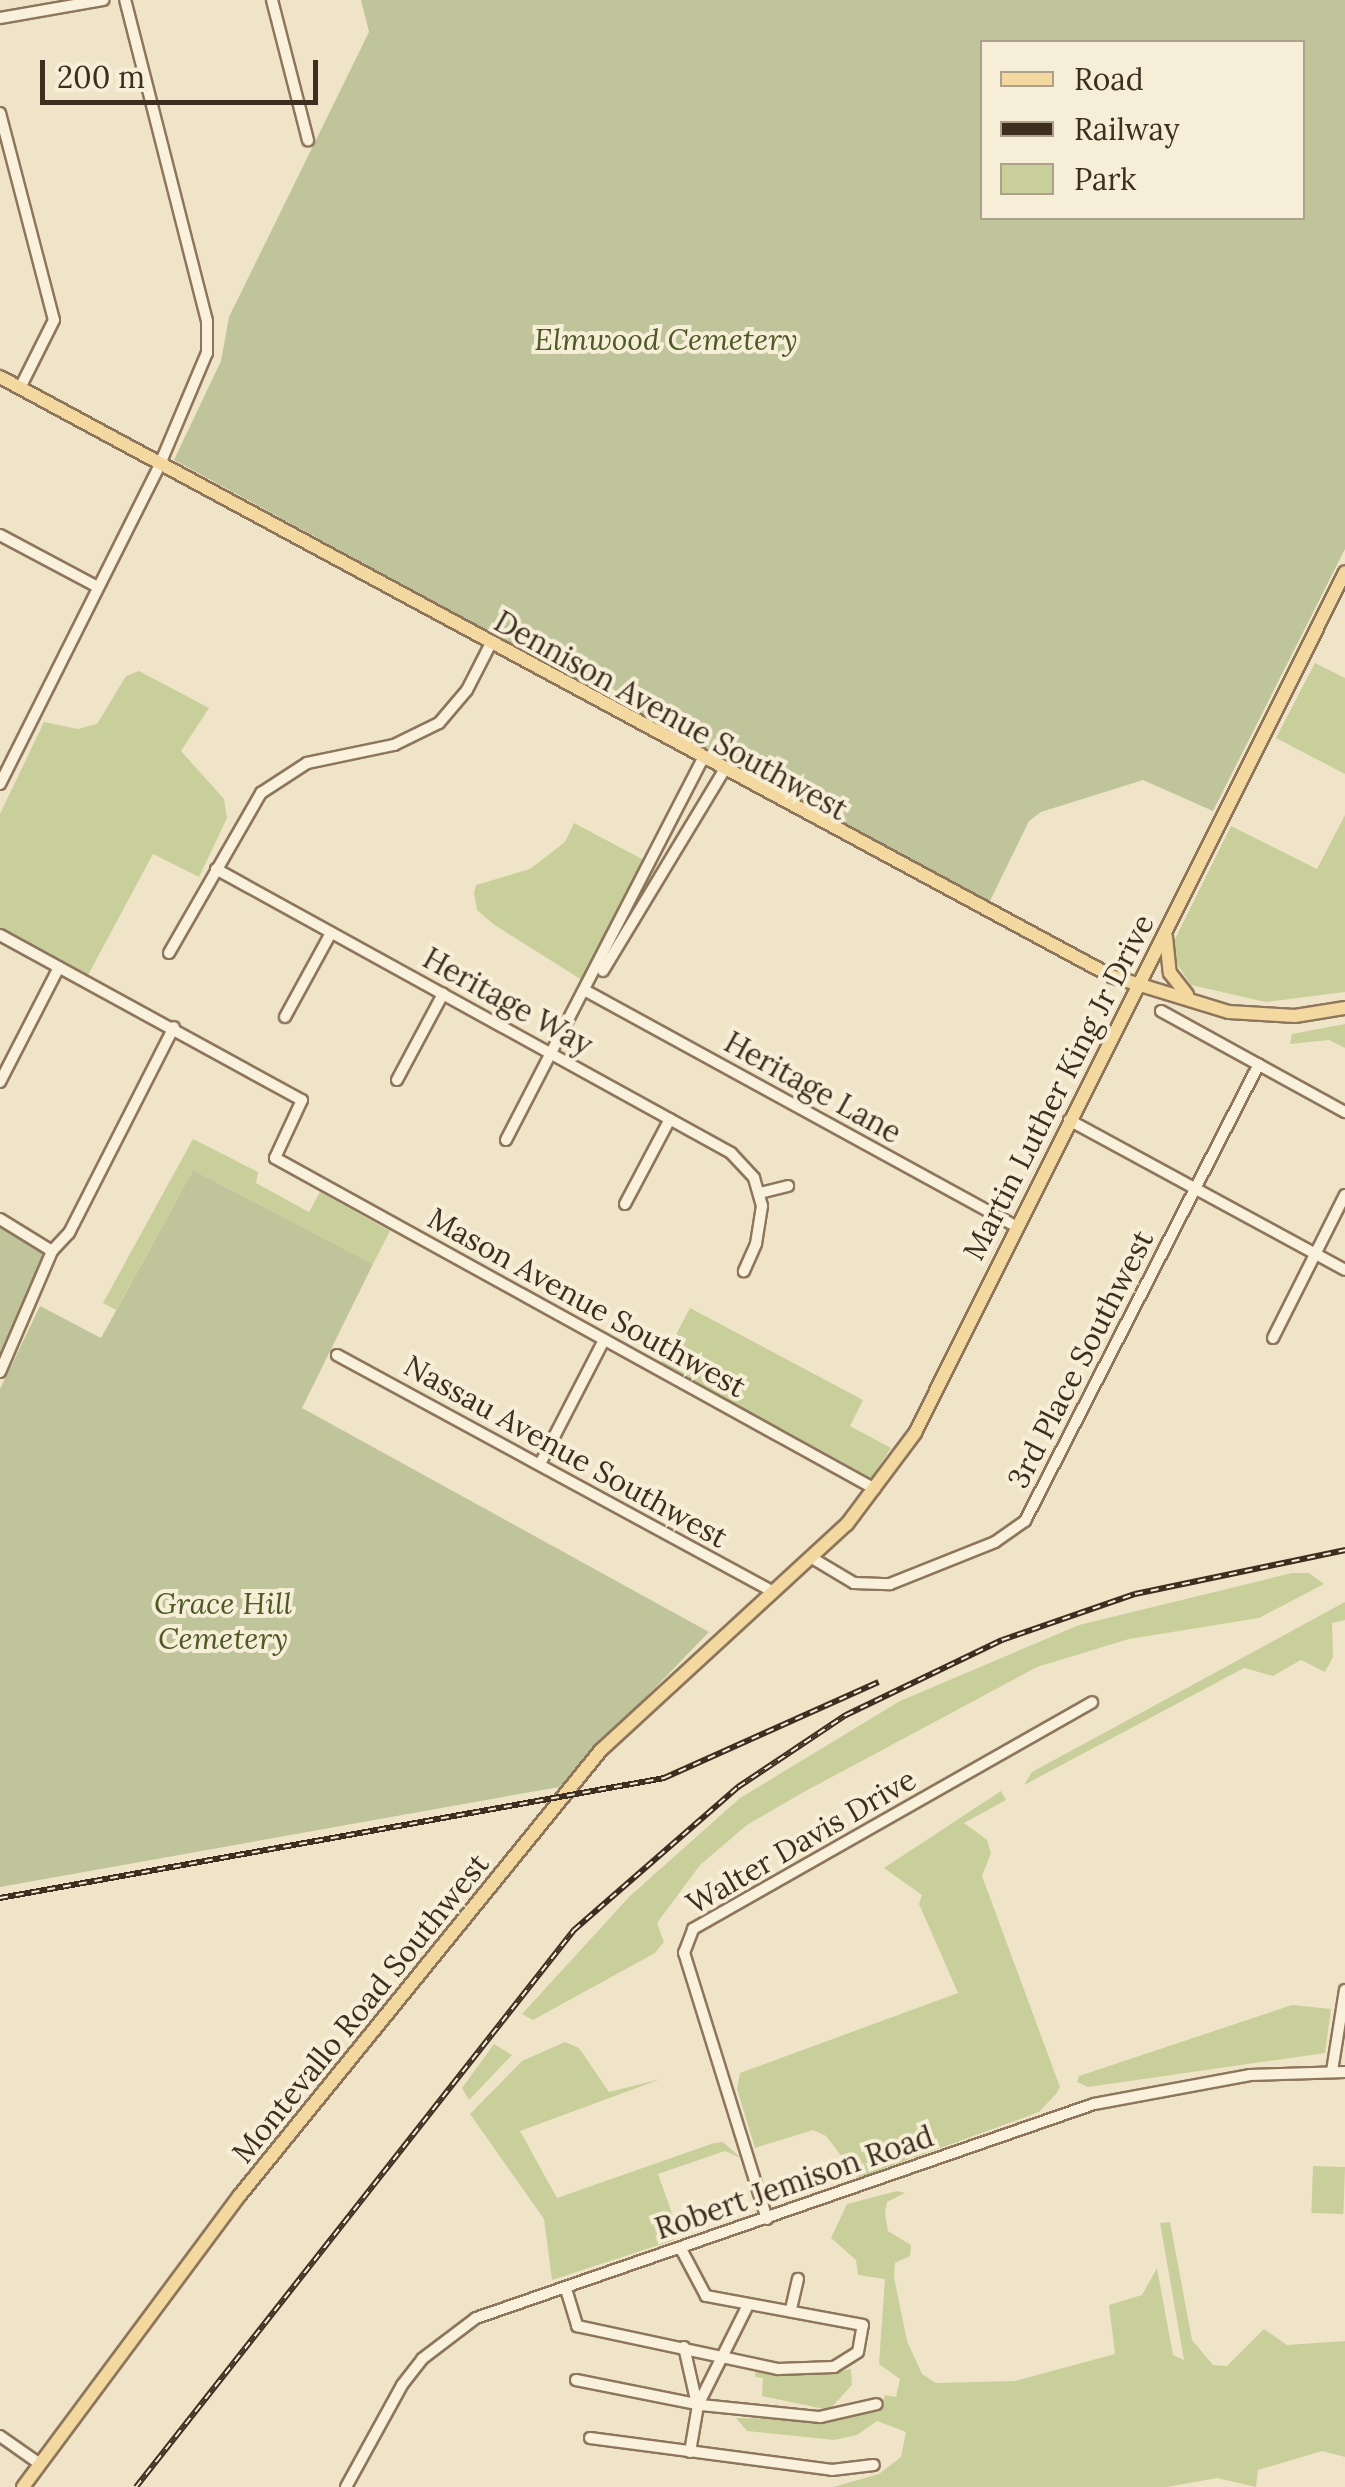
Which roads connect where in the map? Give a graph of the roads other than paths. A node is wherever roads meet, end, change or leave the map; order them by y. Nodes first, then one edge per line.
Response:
1 (102, 0) edge
2 (125, 0) edge
3 (272, 0) edge
4 (0, 18) edge
5 (0, 112) edge
6 (308, 140) dead end
7 (0, 377) edge
8 (20, 388) junction
9 (160, 464) junction
10 (0, 535) edge
11 (1345, 572) edge
12 (98, 587) junction
13 (490, 645) junction
14 (702, 761) junction
15 (722, 772) junction
16 (0, 784) edge
17 (216, 869) junction
18 (1168, 924) junction
19 (331, 932) junction
20 (0, 934) edge
21 (169, 953) dead end
22 (59, 966) junction
23 (1139, 983) junction
24 (588, 992) junction
25 (443, 994) junction
26 (1193, 1000) junction
27 (1345, 1008) edge
28 (1160, 1012) dead end
29 (285, 1017) dead end
30 (174, 1027) junction
31 (554, 1055) junction
32 (1259, 1064) junction
33 (397, 1080) dead end
34 (0, 1082) edge
35 (1345, 1112) edge
36 (670, 1119) junction
37 (1069, 1120) junction
38 (506, 1140) dead end
39 (788, 1186) dead end
40 (1194, 1188) junction
41 (760, 1193) junction
42 (1345, 1195) edge
43 (625, 1204) dead end
44 (0, 1219) edge
45 (1016, 1226) junction
46 (52, 1251) junction
47 (1315, 1253) junction
48 (1345, 1270) edge
49 (744, 1271) dead end
50 (1273, 1338) dead end
51 (604, 1340) junction
52 (337, 1355) dead end
53 (0, 1372) edge
54 (540, 1464) junction
55 (876, 1489) junction
56 (812, 1558) junction
57 (772, 1590) junction
58 (1092, 1702) dead end
59 (1345, 1990) edge
60 (1339, 2072) edge
61 (767, 2219) junction
62 (681, 2249) junction
63 (798, 2279) dead end
64 (566, 2288) junction
65 (748, 2305) junction
66 (791, 2309) junction
67 (684, 2347) junction
68 (722, 2353) junction
69 (576, 2380) dead end
70 (876, 2404) dead end
71 (698, 2405) junction
72 (0, 2436) edge
73 (590, 2438) dead end
74 (690, 2452) junction
75 (40, 2464) junction
76 (874, 2465) dead end
77 (23, 2487) edge
78 (346, 2487) edge

1 - 4 street
2 - 9 street
3 - 6 street
5 - 8 street
7 - 8 main road, Dennison Avenue Southwest
8 - 9 main road, Dennison Avenue Southwest
9 - 12 street
9 - 13 main road, Dennison Avenue Southwest
10 - 12 street
11 - 18 main road, Martin Luther King Jr Drive
12 - 16 street
13 - 14 main road, Dennison Avenue Southwest
13 - 17 street
14 - 15 main road, Dennison Avenue Southwest
14 - 24 street
15 - 23 main road, Dennison Avenue Southwest
15 - 24 street
17 - 19 street, Heritage Way
17 - 21 street
18 - 23 main road, Martin Luther King Jr Drive
18 - 26 main road
19 - 25 street, Heritage Way
19 - 29 street
20 - 22 street
22 - 30 street
22 - 34 street
23 - 26 main road, Dennison Avenue Southwest
23 - 37 main road, Martin Luther King Jr Drive
24 - 31 street
24 - 45 street, Heritage Lane
25 - 31 street, Heritage Way
25 - 33 street
26 - 27 main road, Dennison Avenue Southwest
28 - 32 street
30 - 46 street
30 - 51 street, Mason Avenue Southwest
31 - 36 street, Heritage Way
31 - 38 street
32 - 35 street
32 - 40 street, 3rd Place Southwest
36 - 41 street, Heritage Way
36 - 43 street
37 - 40 street
37 - 45 main road, Martin Luther King Jr Drive
39 - 41 street
40 - 47 street
40 - 56 street, 3rd Place Southwest
41 - 49 street
42 - 47 street
44 - 46 street
45 - 55 main road, Martin Luther King Jr Drive
46 - 53 street
47 - 48 street
47 - 50 street
51 - 54 street
51 - 55 street, Mason Avenue Southwest
52 - 54 street, Nassau Avenue Southwest
54 - 57 street, Nassau Avenue Southwest
55 - 56 main road, Martin Luther King Jr Drive
56 - 57 main road, Martin Luther King Jr Drive
57 - 75 main road, Montevallo Road Southwest
58 - 61 street, Walter Davis Drive
59 - 60 street
60 - 61 street, Robert Jemison Road
61 - 62 street, Robert Jemison Road
62 - 64 street, Robert Jemison Road
62 - 65 street
63 - 66 street
64 - 67 street
64 - 78 street, Robert Jemison Road
65 - 66 street
65 - 68 street
66 - 68 street
67 - 68 street
67 - 71 street
68 - 71 street
69 - 71 street
70 - 71 street
71 - 74 street
72 - 75 street
73 - 74 street
74 - 76 street
75 - 77 main road, Montevallo Road Southwest

